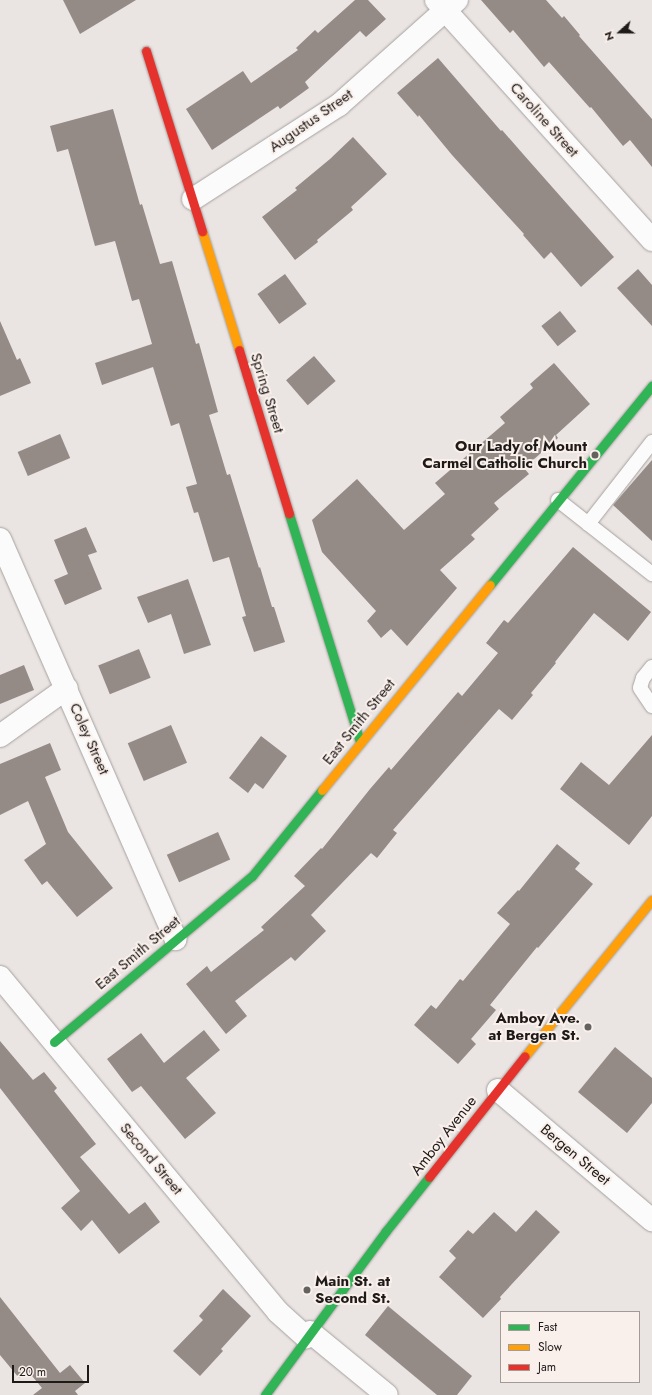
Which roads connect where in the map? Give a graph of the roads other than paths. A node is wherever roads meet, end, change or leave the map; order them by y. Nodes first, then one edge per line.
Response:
1 (446, 4) edge
2 (146, 52) dead end
3 (193, 199) junction
4 (652, 240) edge
5 (652, 386) edge
6 (652, 442) edge
7 (558, 500) junction
8 (588, 524) junction
9 (0, 539) edge
10 (652, 574) edge
11 (652, 667) edge
12 (67, 688) junction
13 (652, 706) edge
14 (0, 736) edge
15 (360, 742) junction
16 (652, 900) edge
17 (176, 939) junction
18 (0, 976) edge
19 (54, 1042) junction
20 (498, 1090) junction
21 (652, 1220) edge
22 (308, 1335) junction
23 (265, 1395) edge
24 (387, 1395) edge

1 - 3 street, Augustus Street
1 - 4 street, Caroline Street
2 - 3 street, Spring Street
3 - 15 street, Spring Street
5 - 7 street, East Smith Street
6 - 8 lane
7 - 8 lane
7 - 15 street, East Smith Street
8 - 10 lane
9 - 12 street, Coley Street
11 - 13 lane
12 - 14 street
12 - 17 street, Coley Street
15 - 17 street, East Smith Street
16 - 20 street, Amboy Avenue
17 - 19 street, East Smith Street
18 - 19 street, Second Street
19 - 22 street, Second Street
20 - 21 street, Bergen Street
20 - 22 street, Amboy Avenue
22 - 23 street, Amboy Avenue
22 - 24 street, Second Street

